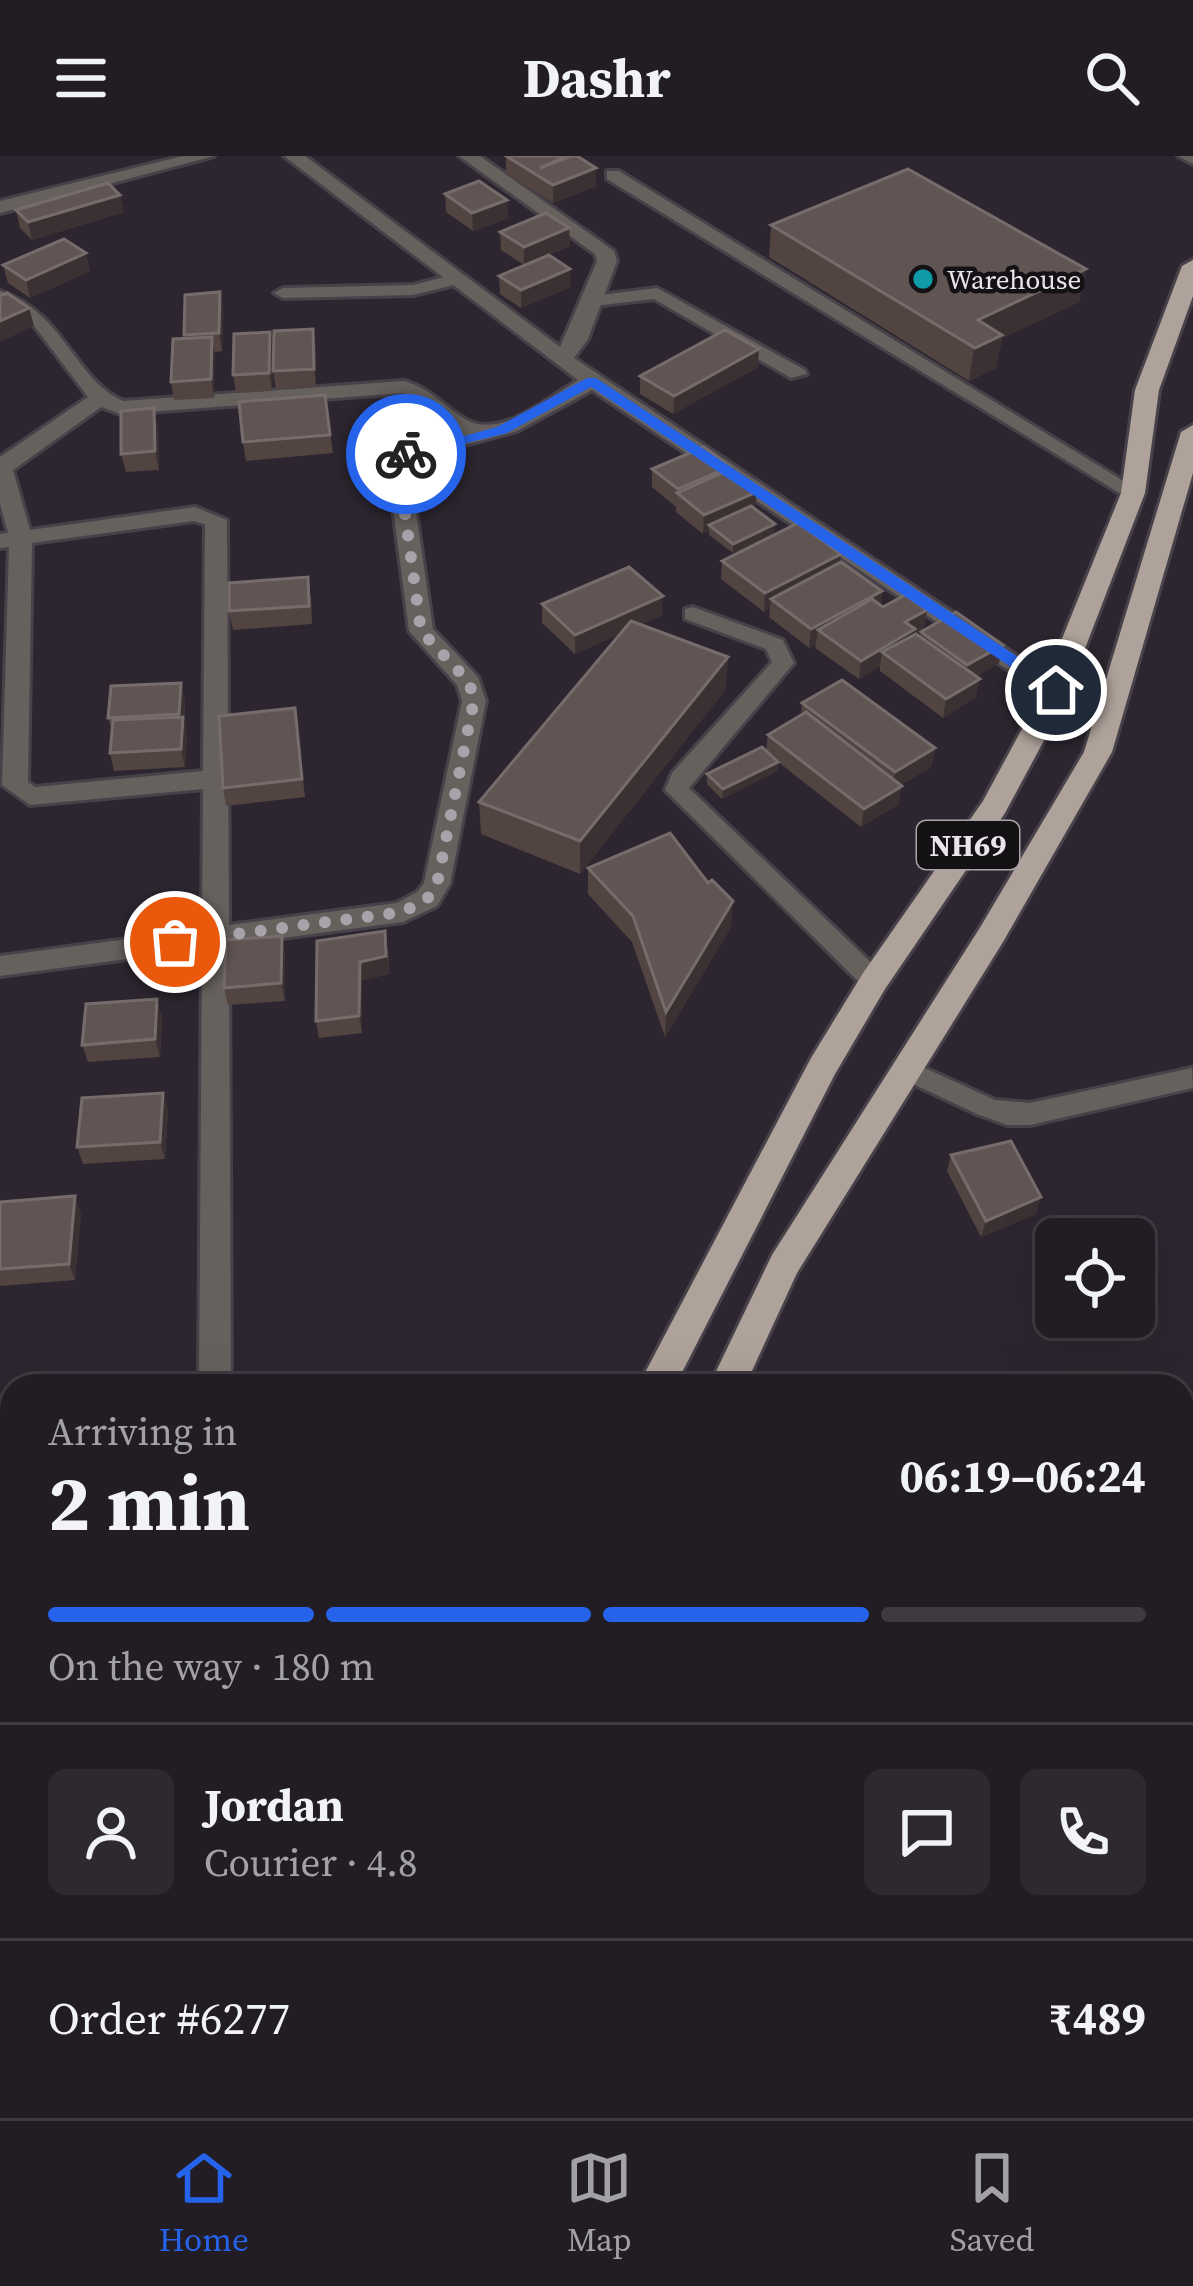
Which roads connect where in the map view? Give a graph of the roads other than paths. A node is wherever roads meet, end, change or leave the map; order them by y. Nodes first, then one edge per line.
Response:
1 (205, 156) edge
2 (293, 156) edge
3 (468, 156) edge
4 (613, 175) dead end
5 (0, 207) edge
6 (1193, 266) edge
7 (456, 279) junction
8 (283, 293) dead end
9 (0, 296) edge
10 (593, 301) junction
11 (562, 359) junction
12 (798, 374) dead end
13 (592, 381) junction
14 (100, 399) junction
15 (1193, 432) edge
16 (481, 433) junction
17 (1, 466) edge
18 (1133, 493) junction
19 (10, 539) edge
20 (693, 614) dead end
21 (1056, 690) junction
22 (217, 779) junction
23 (218, 936) junction
24 (0, 966) edge
25 (874, 981) junction
26 (905, 1069) junction
27 (1192, 1078) edge
28 (215, 1374) edge
29 (662, 1374) edge
30 (733, 1374) edge

1 - 5 street
2 - 7 street
3 - 10 street
4 - 18 lane
6 - 18 highway, NH69
7 - 8 lane
7 - 11 street
9 - 14 street
10 - 11 street
10 - 12 lane
11 - 13 street
13 - 16 street
13 - 21 street
14 - 16 street
14 - 17 street
15 - 26 highway, NH69
16 - 23 street
17 - 19 street
18 - 21 highway, NH69
19 - 22 street
19 - 22 street
20 - 25 lane
21 - 25 highway, NH69
22 - 23 street
23 - 24 street
23 - 28 street
25 - 29 highway, NH69
26 - 27 lane
26 - 30 highway, NH69

